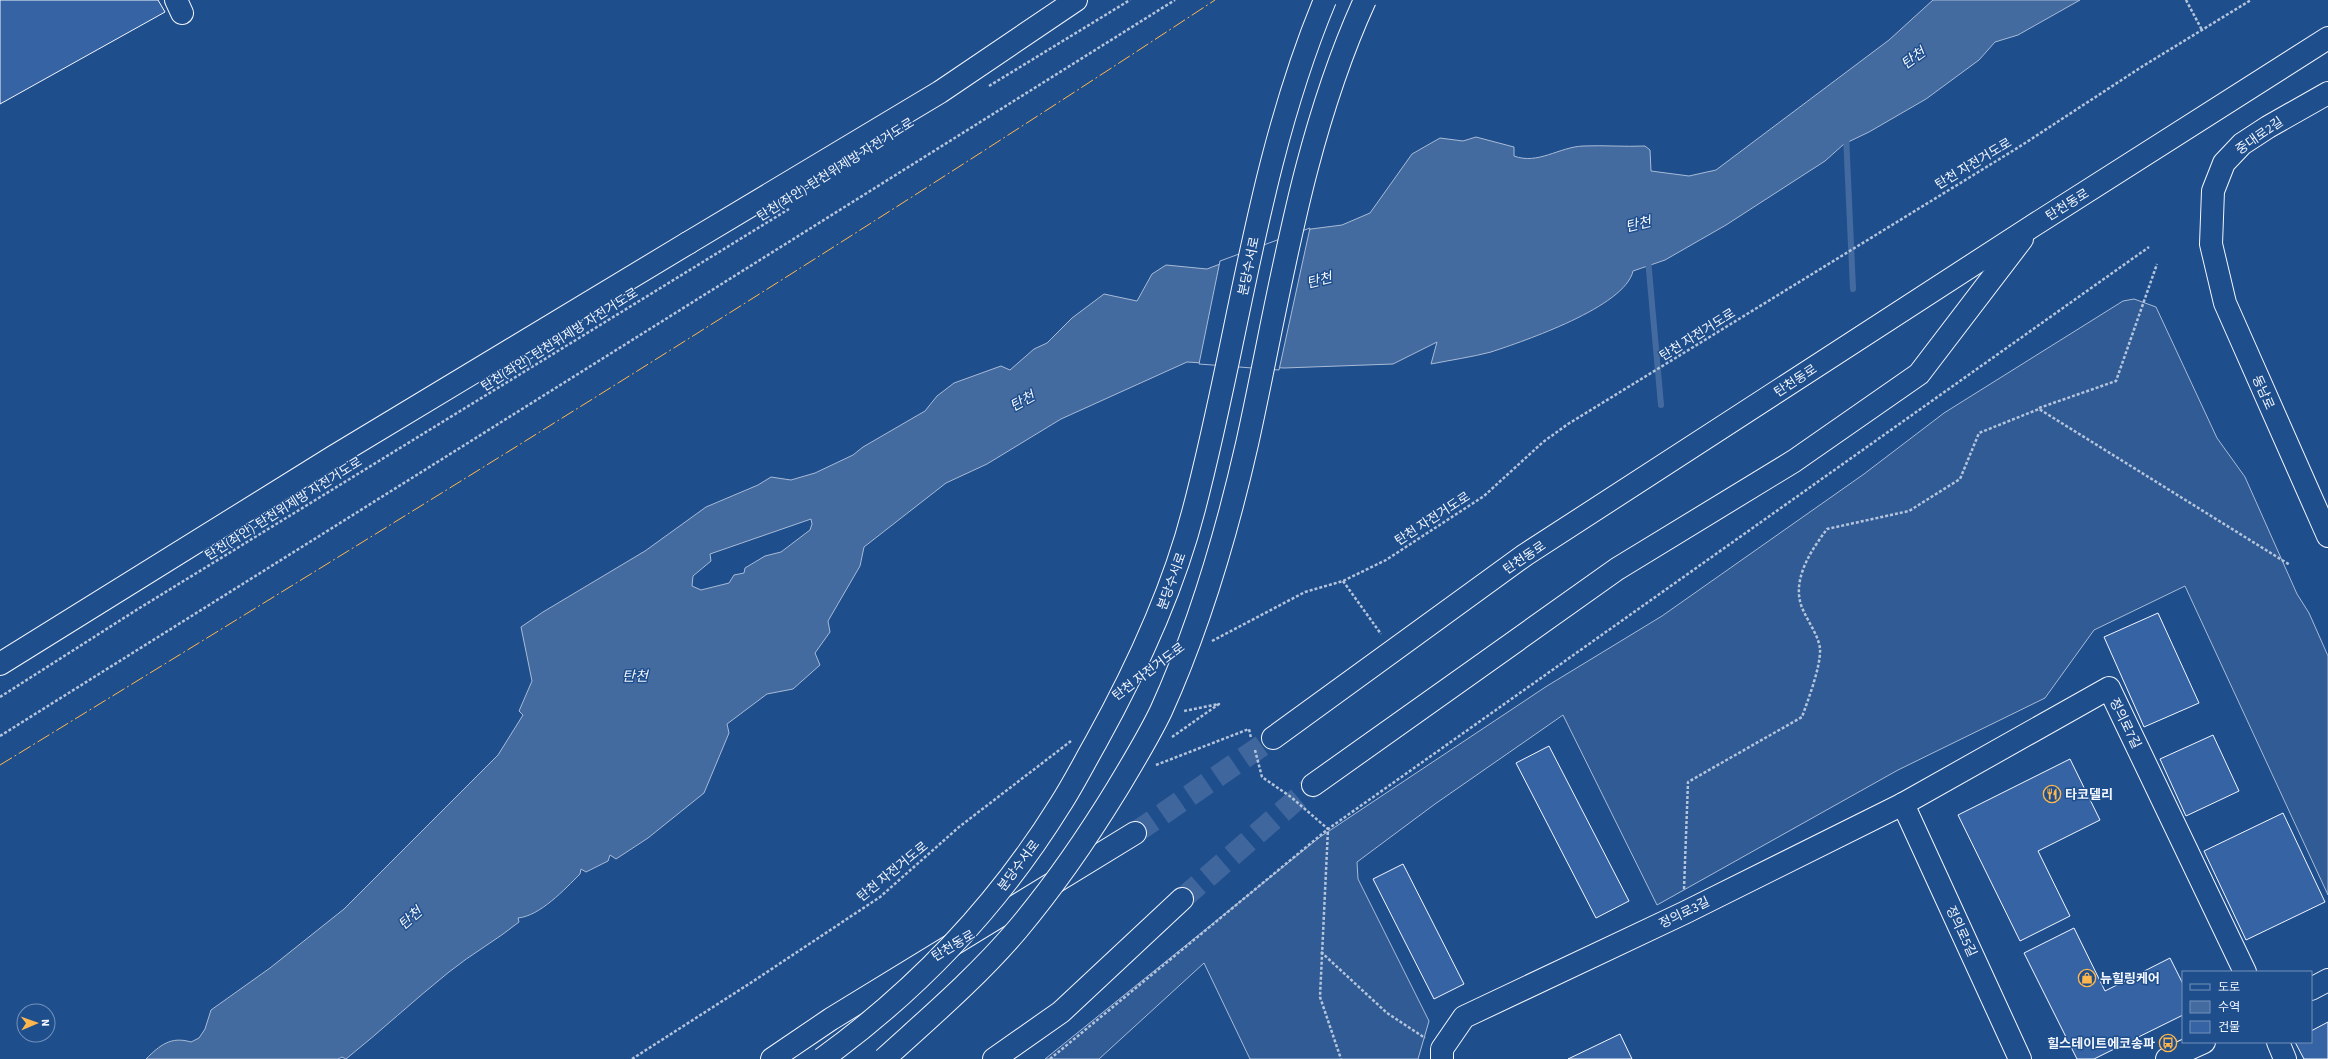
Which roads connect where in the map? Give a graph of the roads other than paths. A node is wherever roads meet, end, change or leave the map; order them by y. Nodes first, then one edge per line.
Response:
1 (1054, 0) edge
2 (1076, 0) edge
3 (1325, 0) edge
4 (1365, 0) edge
5 (2328, 38) edge
6 (2328, 93) edge
7 (2031, 226) junction
8 (688, 242) junction
9 (2211, 244) joint
10 (2328, 536) edge
11 (0, 664) edge
12 (1273, 738) tunnel mouth
13 (1313, 785) tunnel mouth
14 (1903, 804) junction
15 (1135, 832) tunnel mouth
16 (1182, 899) tunnel mouth
17 (2245, 971) edge
18 (2328, 980) edge
19 (2312, 988) edge
20 (2202, 1043) edge
21 (2278, 1043) edge
22 (1442, 1054) edge
23 (772, 1059) edge
24 (822, 1059) edge
25 (884, 1059) edge
26 (994, 1059) edge
27 (2020, 1059) edge
28 (2167, 1059) edge
29 (2285, 1059) edge

1 - 8 main road
2 - 8 main road
3 - 24 main road, 분당수서로, bridge
4 - 25 main road, bridge
5 - 7 main road, 탄천동로
6 - 9 main road, 중대로2길
7 - 12 main road, 탄천동로
7 - 13 main road
8 - 11 main road
9 - 10 main road, 동남로
14 - 17 main road, 정의로7길
14 - 22 main road, 정의로3길
14 - 27 main road, 정의로5길
15 - 23 main road, 탄천동로
16 - 26 main road
18 - 19 main road
20 - 28 main road
21 - 29 main road

